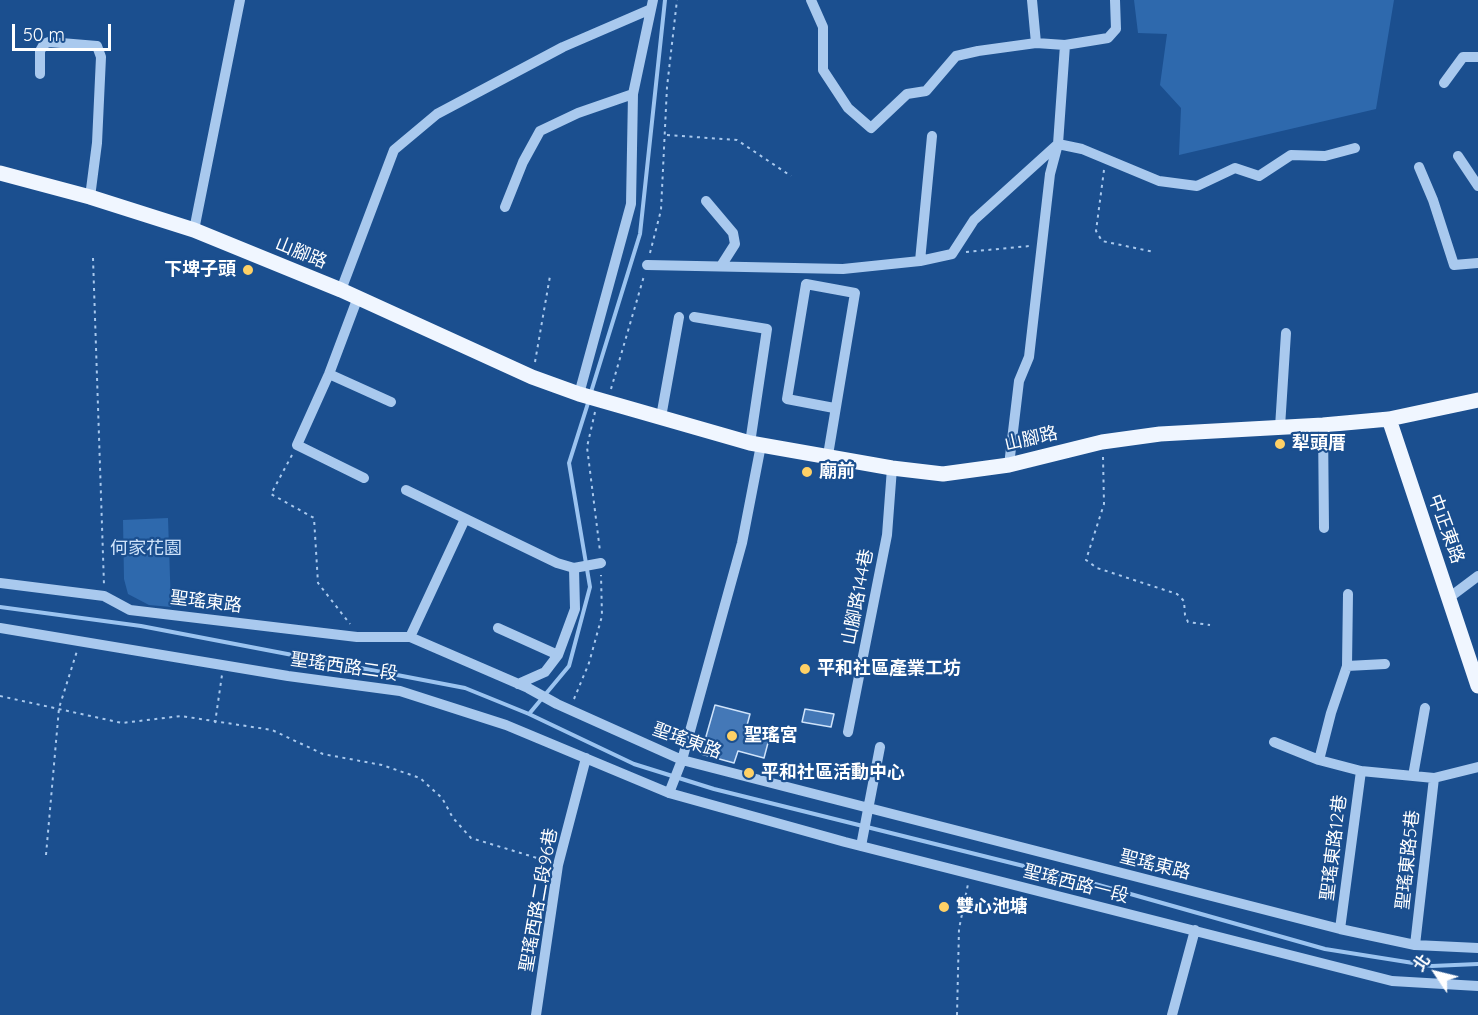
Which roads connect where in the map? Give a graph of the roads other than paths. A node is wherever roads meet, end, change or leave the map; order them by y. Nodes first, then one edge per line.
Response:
1 (240, 0) edge
2 (811, 0) edge
3 (1032, 0) edge
4 (1115, 0) edge
5 (652, 4) edge
6 (1036, 44) junction
7 (1065, 45) junction
8 (1478, 57) edge
9 (40, 74) dead end
10 (1444, 83) dead end
11 (633, 94) junction
12 (932, 136) dead end
13 (1058, 144) junction
14 (1355, 148) dead end
15 (1458, 156) dead end
16 (1419, 167) dead end
17 (0, 172) edge
18 (1478, 186) edge
19 (90, 197) junction
20 (706, 201) dead end
21 (505, 207) dead end
22 (194, 230) junction
23 (920, 261) junction
24 (1478, 263) edge
25 (647, 266) road end
26 (721, 266) junction
27 (341, 290) junction
28 (358, 297) junction
29 (680, 317) dead end
30 (694, 317) dead end
31 (1286, 333) dead end
32 (329, 374) junction
33 (579, 394) junction
34 (1478, 400) edge
35 (391, 402) dead end
36 (834, 408) junction
37 (661, 417) junction
38 (1389, 419) junction
39 (1323, 425) junction
40 (1280, 428) junction
41 (756, 444) junction
42 (828, 455) junction
43 (1009, 465) junction
44 (892, 468) junction
45 (364, 478) dead end
46 (406, 490) dead end
47 (465, 519) junction
48 (1324, 528) dead end
49 (601, 563) road end
50 (574, 568) junction
51 (1478, 576) edge
52 (0, 583) edge
53 (1348, 594) dead end
54 (1450, 597) junction
55 (0, 628) edge
56 (498, 628) dead end
57 (410, 637) junction
58 (558, 655) junction
59 (1474, 659) edge
60 (1385, 664) dead end
61 (1347, 666) junction
62 (523, 686) junction
63 (1478, 686) edge
64 (1425, 708) dead end
65 (848, 732) dead end
66 (1274, 741) dead end
67 (880, 747) dead end
68 (586, 758) junction
69 (1319, 760) junction
70 (681, 763) junction
71 (1478, 767) edge
72 (1361, 771) junction
73 (1413, 776) junction
74 (1434, 778) junction
75 (669, 793) junction
76 (869, 809) junction
77 (861, 846) junction
78 (1340, 929) junction
79 (1195, 930) junction
80 (1415, 945) junction
81 (1478, 948) edge
82 (1478, 986) edge
83 (536, 1015) edge
84 (1172, 1015) edge

1 - 22 street
2 - 6 street
3 - 6 street
4 - 7 street
5 - 11 street
5 - 27 street
6 - 7 street
7 - 13 street
8 - 10 street
9 - 19 street
11 - 21 street
11 - 33 street
12 - 23 street
13 - 14 street
13 - 23 street
13 - 43 street
15 - 18 street
16 - 24 street
17 - 19 main road, 山腳路
19 - 22 main road, 山腳路
20 - 26 street
22 - 27 main road, 山腳路
23 - 26 street
25 - 26 street
27 - 28 main road, 山腳路
28 - 32 street
28 - 33 main road, 山腳路
29 - 37 street
30 - 41 street
31 - 40 street
32 - 35 street
32 - 45 street
33 - 37 main road, 山腳路
34 - 38 main road, 山腳路
36 - 36 street
36 - 42 street
37 - 41 main road, 山腳路
38 - 39 main road, 山腳路
38 - 54 main road, 中正東路
39 - 40 main road, 山腳路
39 - 48 street
40 - 43 main road, 山腳路
41 - 42 main road, 山腳路
41 - 70 street
42 - 44 main road, 山腳路
43 - 44 main road, 山腳路
44 - 65 street, 山腳路144巷
46 - 47 street
47 - 50 street
47 - 57 street
49 - 50 street
50 - 58 street
51 - 54 street
52 - 57 street, 聖瑤東路
53 - 61 street
54 - 59 main road, 中正東路
55 - 68 street, 聖瑤西路二段
56 - 58 street
57 - 62 street, 聖瑤東路
58 - 62 street
59 - 63 main road, 中正東路
60 - 61 street
61 - 69 street
62 - 70 street, 聖瑤東路
64 - 73 street
66 - 69 street
67 - 76 street
68 - 75 street, 聖瑤西路二段
68 - 83 street, 聖瑤西路二段96巷
69 - 72 street
70 - 75 street
70 - 76 street, 聖瑤東路
71 - 74 street
72 - 73 street
72 - 78 street, 聖瑤東路12巷
73 - 74 street
74 - 80 street, 聖瑤東路5巷
75 - 77 street, 聖瑤西路一段
76 - 77 street
76 - 78 street, 聖瑤東路
77 - 79 street, 聖瑤西路一段
78 - 80 street, 聖瑤東路
79 - 82 street, 聖瑤西路一段
79 - 84 street
80 - 81 street, 聖瑤東路

